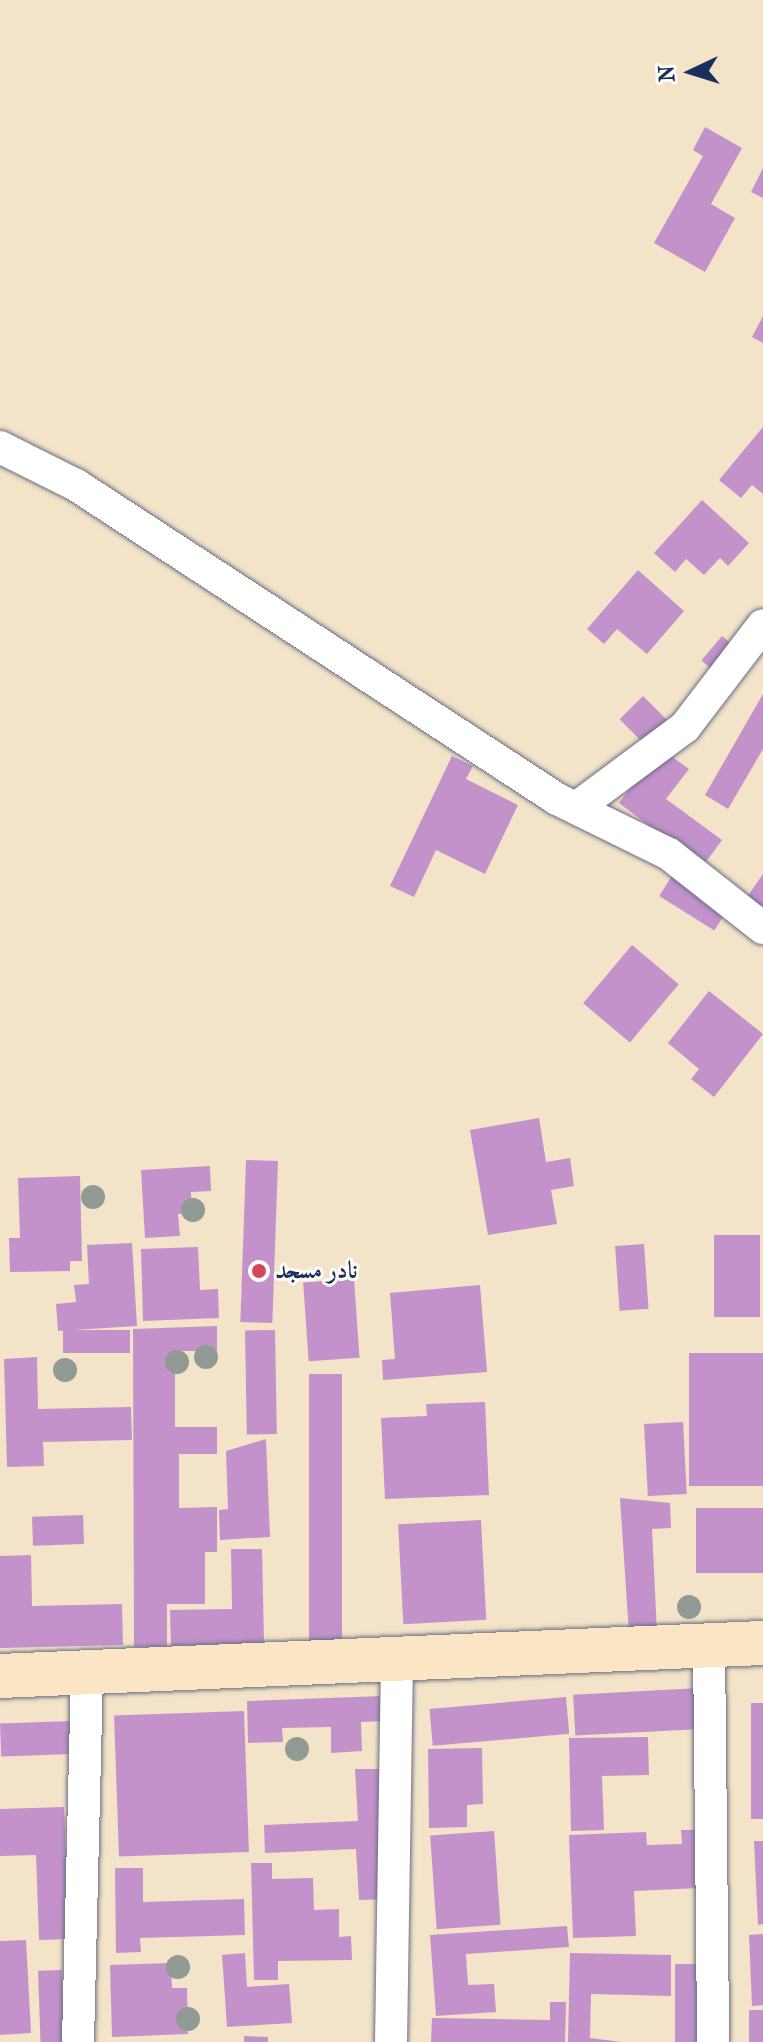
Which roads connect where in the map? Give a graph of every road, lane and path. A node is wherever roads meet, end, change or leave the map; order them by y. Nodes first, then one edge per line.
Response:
1 (0, 447) edge
2 (763, 625) edge
3 (576, 808) junction
4 (763, 928) edge
5 (763, 1643) edge
6 (709, 1645) junction
7 (397, 1659) junction
8 (87, 1671) junction
9 (0, 1676) edge
10 (78, 2042) edge
11 (391, 2042) edge
12 (713, 2042) edge

1 - 3 street
2 - 3 street
3 - 4 street
5 - 6 street
6 - 7 street
6 - 12 street
7 - 8 street
7 - 11 street
8 - 9 street
8 - 10 street

